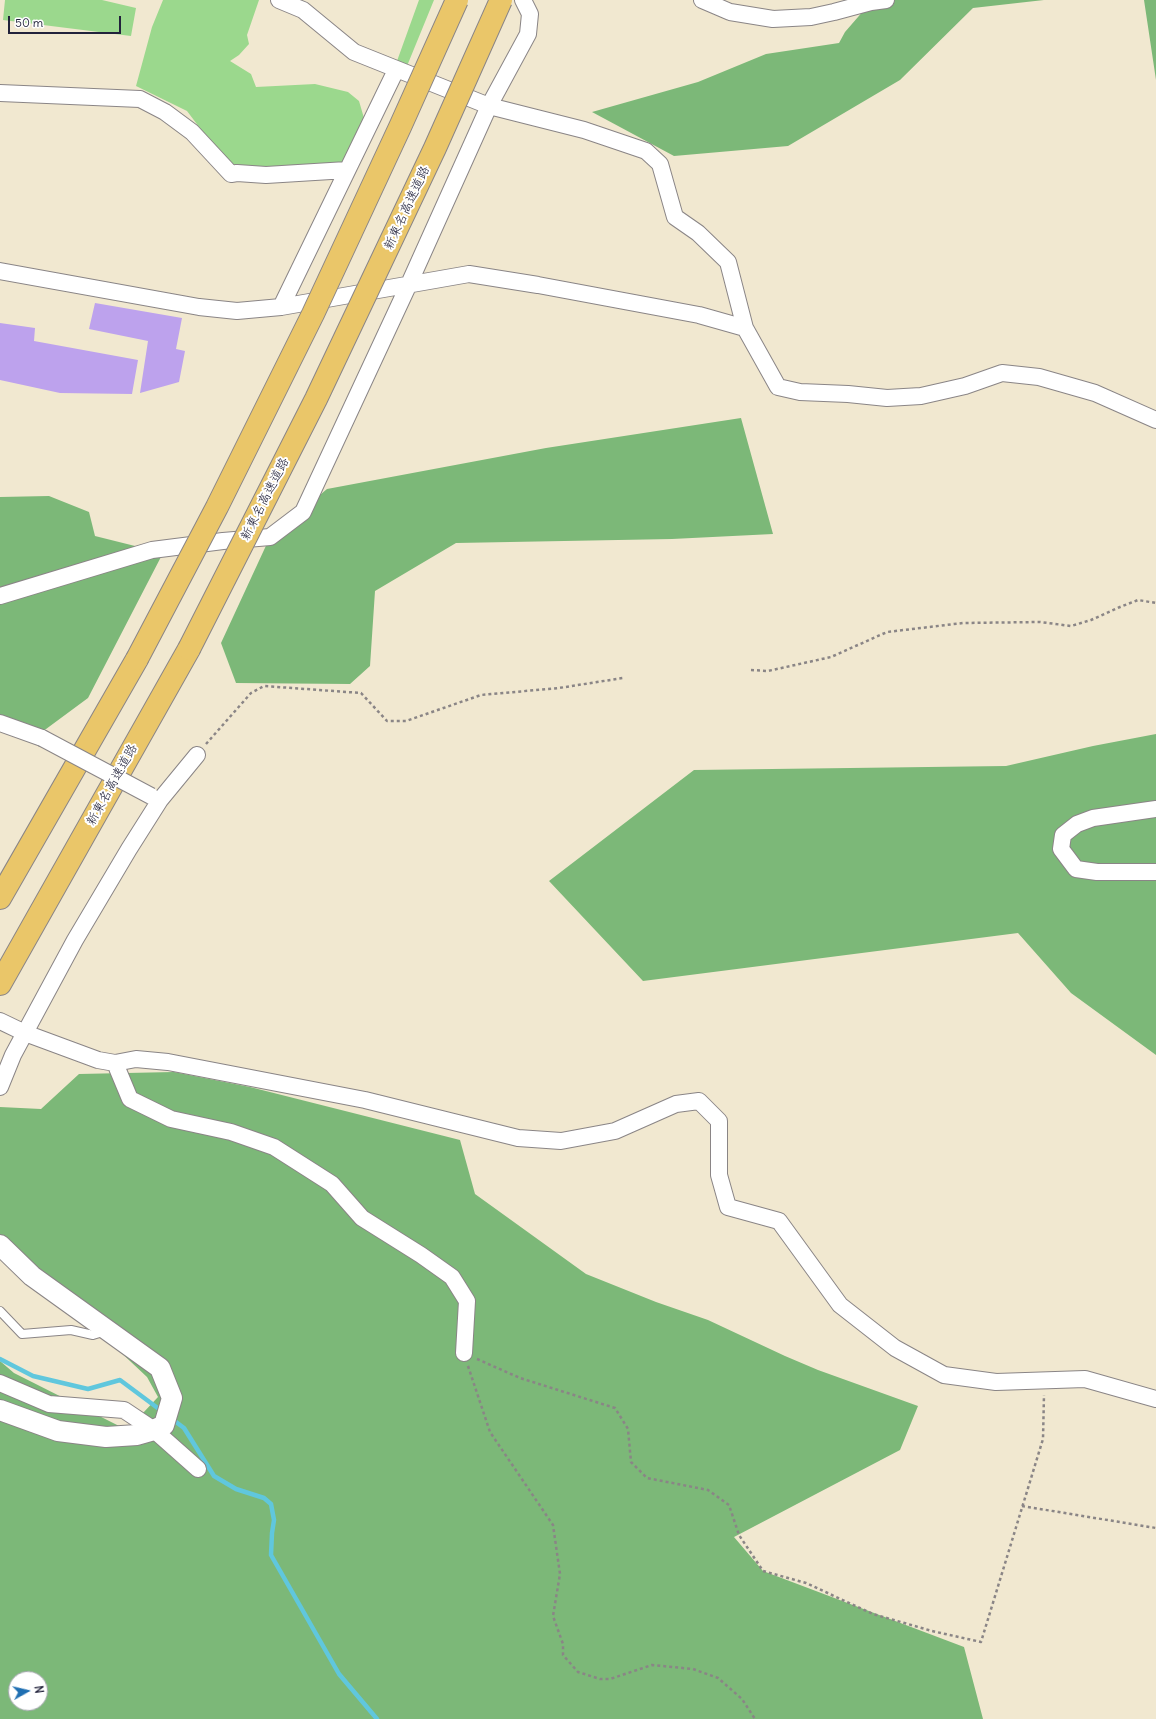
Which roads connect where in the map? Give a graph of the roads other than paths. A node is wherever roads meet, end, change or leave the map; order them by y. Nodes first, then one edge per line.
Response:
1 (279, 0) edge
2 (457, 0) edge
3 (501, 0) edge
4 (523, 0) edge
5 (702, 0) edge
6 (886, 0) edge
7 (396, 70) junction
8 (0, 93) edge
9 (489, 106) junction
10 (347, 170) junction
11 (0, 271) edge
12 (409, 284) junction
13 (281, 307) junction
14 (745, 328) junction
15 (1156, 420) edge
16 (0, 596) edge
17 (0, 724) edge
18 (197, 755) road end
19 (156, 798) junction
20 (1156, 809) edge
21 (1156, 872) edge
22 (0, 898) edge
23 (0, 984) edge
24 (13, 1027) edge
25 (115, 1063) junction
26 (0, 1087) edge
27 (0, 1245) edge
28 (0, 1311) edge
29 (108, 1330) junction
30 (464, 1353) road end
31 (0, 1383) edge
32 (1156, 1399) edge
33 (0, 1410) edge
34 (159, 1427) junction
35 (198, 1469) dead end

1 - 7 street
2 - 22 highway, bridge
3 - 23 highway, 新東名高速道路, bridge
4 - 9 street
5 - 6 street
7 - 9 street
7 - 10 street
8 - 10 street
9 - 12 street
9 - 14 street
10 - 13 street
11 - 13 street
12 - 13 street
12 - 14 street
12 - 16 street
14 - 15 street
17 - 19 street, bridge
18 - 19 street
19 - 24 street
20 - 21 street
24 - 25 street
24 - 26 street
25 - 30 street
25 - 32 street
27 - 29 street
28 - 29 lane
29 - 34 street
31 - 34 street
33 - 34 street
34 - 35 street

